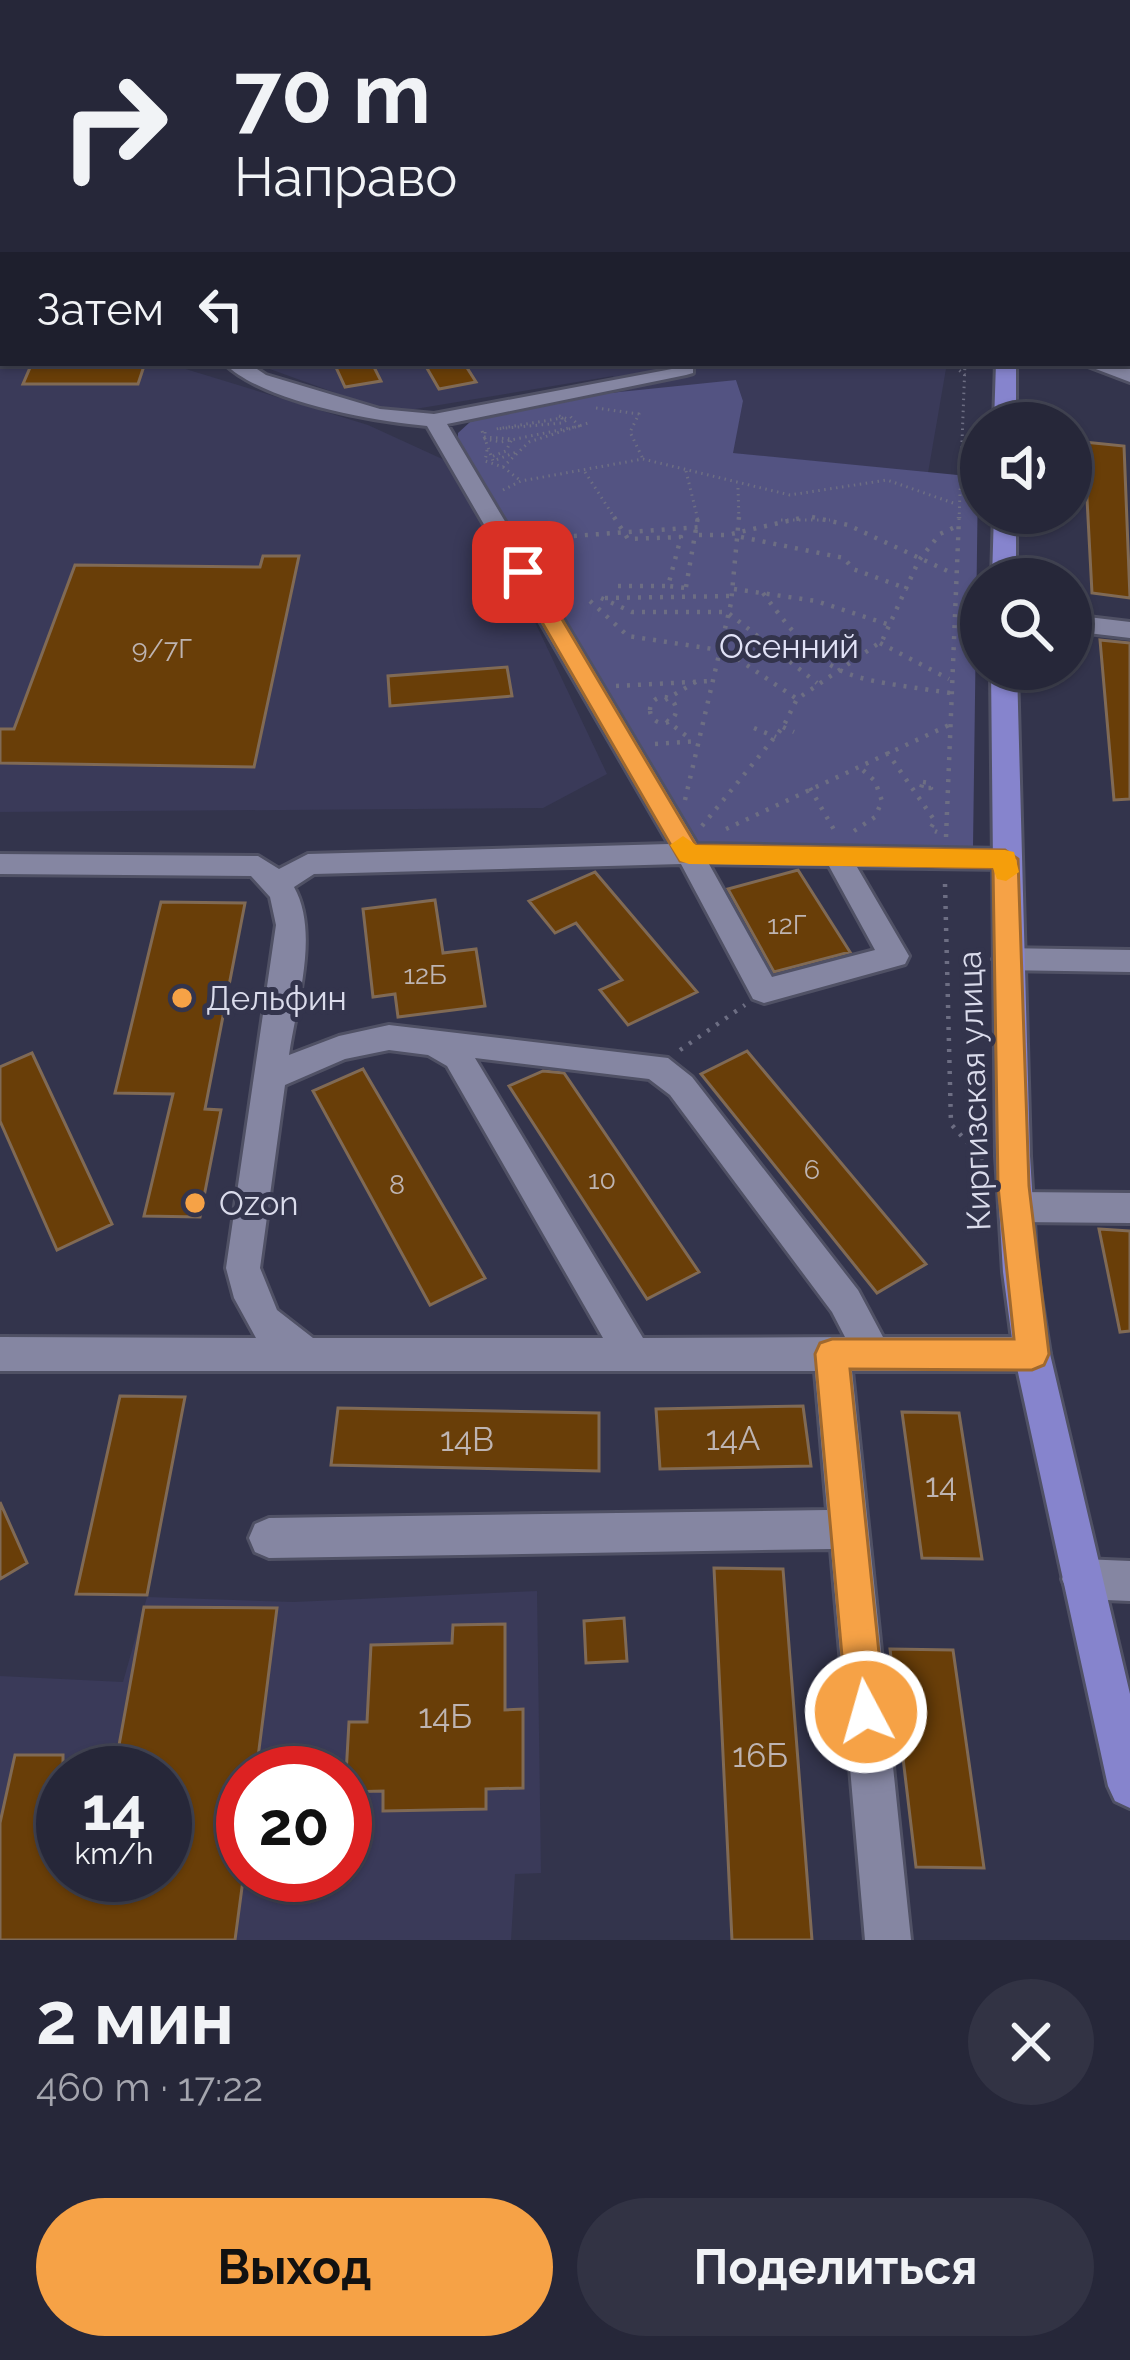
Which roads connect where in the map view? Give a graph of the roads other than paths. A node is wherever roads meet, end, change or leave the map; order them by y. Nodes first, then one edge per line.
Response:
1 (238, 366) edge
2 (1006, 366) edge
3 (1099, 366) edge
4 (686, 369) dead end
5 (625, 370) edge
6 (1130, 376) edge
7 (1006, 402) edge
8 (434, 420) junction
9 (1092, 625) edge
10 (1130, 630) edge
11 (1004, 690) edge
12 (698, 838) junction
13 (838, 844) junction
14 (1005, 859) junction
15 (0, 864) edge
16 (280, 882) junction
17 (1008, 959) junction
18 (1130, 962) edge
19 (438, 1041) junction
20 (270, 1078) junction
21 (1016, 1207) junction
22 (1130, 1208) edge
23 (0, 1354) edge
24 (832, 1354) junction
25 (873, 1354) junction
26 (1032, 1354) junction
27 (311, 1355) junction
28 (633, 1355) junction
29 (848, 1529) junction
30 (269, 1538) dead end
31 (1082, 1579) junction
32 (1130, 1581) edge
33 (1130, 1786) edge
34 (888, 1940) edge

1 - 8 street
2 - 7 main road
3 - 6 street
4 - 5 street
5 - 8 street
8 - 12 street
9 - 10 street
11 - 14 main road, Киргизская улица
12 - 13 street
12 - 13 street
12 - 16 street
13 - 14 street
14 - 17 main road, Киргизская улица
15 - 16 street
16 - 20 street
17 - 18 street
17 - 21 main road, Киргизская улица
19 - 20 street
19 - 25 street
19 - 28 street
20 - 27 street
21 - 22 street
21 - 26 main road, Киргизская улица
23 - 27 street
24 - 25 street
24 - 28 street
24 - 29 street
25 - 26 street
26 - 31 main road, Киргизская улица
27 - 28 street
29 - 30 street
29 - 34 street
31 - 32 street
31 - 33 main road, Киргизская улица

